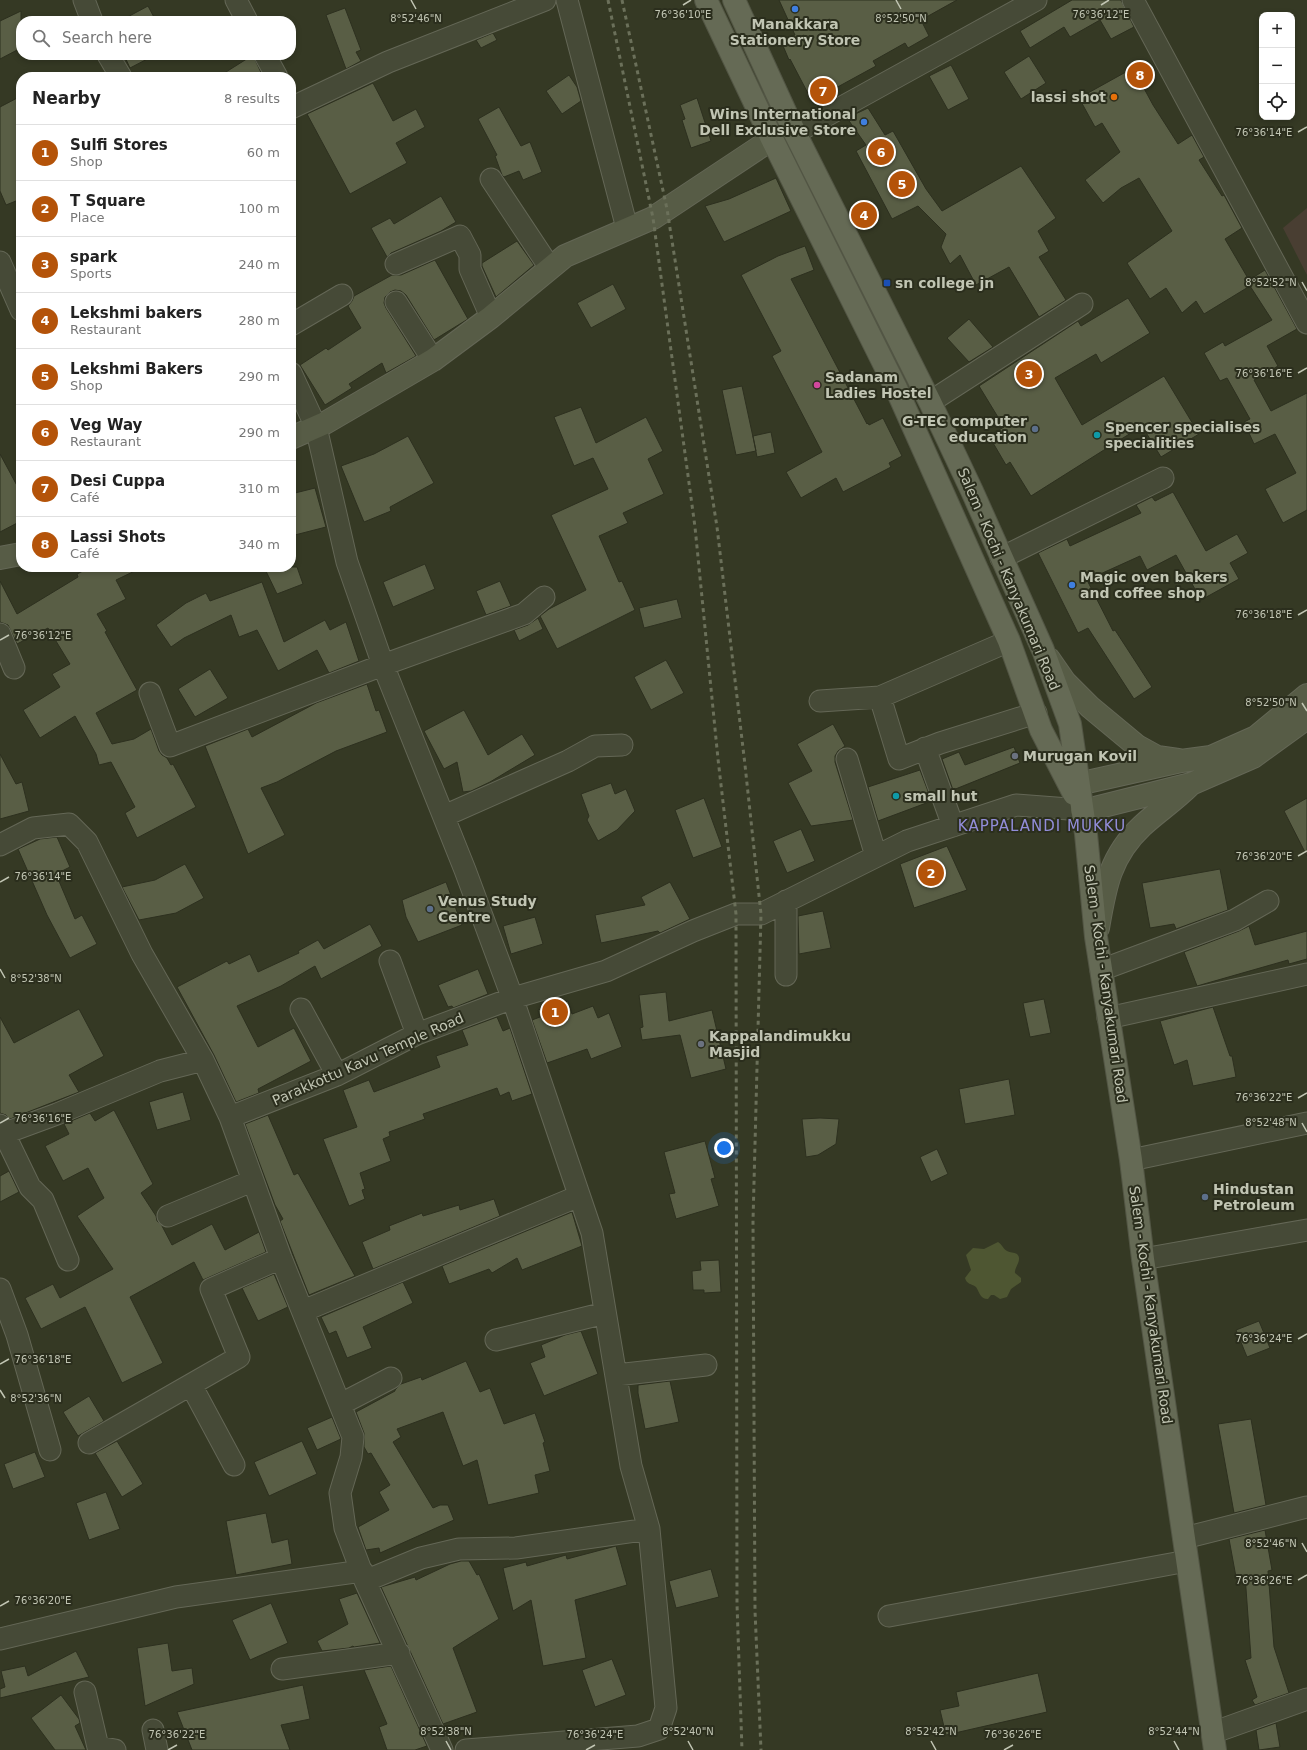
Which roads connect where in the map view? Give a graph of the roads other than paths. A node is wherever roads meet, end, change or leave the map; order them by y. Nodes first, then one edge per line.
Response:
1 (84, 0) edge
2 (236, 0) edge
3 (545, 0) edge
4 (567, 0) edge
5 (706, 0) edge
6 (734, 0) edge
7 (1036, 0) edge
8 (1133, 0) edge
9 (90, 16) edge
10 (244, 16) edge
11 (111, 60) edge
12 (268, 60) edge
13 (118, 72) edge
14 (274, 72) edge
15 (296, 104) edge
16 (795, 133) junction
17 (772, 139) junction
18 (491, 178) dead end
19 (627, 228) junction
20 (0, 262) edge
21 (396, 264) dead end
22 (550, 268) junction
23 (342, 295) dead end
24 (16, 299) edge
25 (396, 302) dead end
26 (1082, 304) dead end
27 (491, 317) junction
28 (296, 322) edge
29 (1307, 323) edge
30 (433, 360) junction
31 (296, 383) edge
32 (930, 402) junction
33 (316, 427) junction
34 (296, 436) edge
35 (1163, 478) dead end
36 (16, 555) edge
37 (0, 558) edge
38 (1001, 558) junction
39 (544, 598) dead end
40 (0, 634) edge
41 (1009, 641) junction
42 (1043, 650) junction
43 (383, 665) junction
44 (14, 668) dead end
45 (150, 693) dead end
46 (1307, 695) edge
47 (880, 697) junction
48 (820, 701) dead end
49 (1036, 713) junction
50 (1307, 718) edge
51 (622, 744) dead end
52 (925, 748) junction
53 (847, 759) dead end
54 (1181, 761) junction
55 (1078, 784) junction
56 (1191, 784) junction
57 (1082, 810) junction
58 (444, 816) junction
59 (953, 826) junction
60 (0, 845) edge
61 (876, 856) junction
62 (786, 901) junction
63 (1268, 901) dead end
64 (1096, 937) junction
65 (390, 961) dead end
66 (1101, 970) junction
67 (1307, 974) edge
68 (786, 975) dead end
69 (513, 998) junction
70 (301, 1009) dead end
71 (1108, 1018) junction
72 (417, 1034) junction
73 (203, 1060) junction
74 (337, 1075) junction
75 (230, 1117) junction
76 (1307, 1123) edge
77 (1, 1131) edge
78 (1131, 1160) junction
79 (252, 1181) junction
80 (579, 1196) junction
81 (168, 1216) dead end
82 (1307, 1230) edge
83 (281, 1258) junction
84 (1143, 1259) junction
85 (68, 1260) dead end
86 (0, 1289) edge
87 (303, 1312) junction
88 (605, 1314) junction
89 (496, 1340) dead end
90 (706, 1365) dead end
91 (616, 1375) junction
92 (391, 1378) dead end
93 (191, 1385) junction
94 (341, 1404) junction
95 (89, 1443) dead end
96 (50, 1450) dead end
97 (234, 1465) dead end
98 (1307, 1507) edge
99 (650, 1529) junction
100 (1184, 1538) junction
101 (1187, 1561) junction
102 (364, 1576) junction
103 (889, 1616) dead end
104 (0, 1639) edge
105 (399, 1653) junction
106 (282, 1669) dead end
107 (85, 1692) dead end
108 (1307, 1699) edge
109 (1213, 1742) edge
110 (115, 1750) edge
111 (442, 1750) edge
112 (466, 1750) edge

1 - 9 street
2 - 10 street
3 - 15 street
4 - 19 street
5 - 17 main road
6 - 16 main road, Salem - Kochi - Kanyakumari Road
7 - 16 street
8 - 29 street
11 - 13 street
12 - 14 street
16 - 32 main road, Salem - Kochi - Kanyakumari Road
17 - 19 main road
17 - 41 main road
18 - 22 street
19 - 22 main road
20 - 24 street
21 - 27 street
22 - 27 main road
23 - 28 street
25 - 30 street
26 - 32 street
27 - 30 main road
30 - 33 main road
31 - 33 street
32 - 38 main road, Salem - Kochi - Kanyakumari Road
33 - 34 main road
33 - 43 street
35 - 38 street
36 - 37 main road
38 - 42 main road, Salem - Kochi - Kanyakumari Road
39 - 43 street
40 - 44 street
41 - 47 street
41 - 49 main road
42 - 54 main road
42 - 55 main road, Salem - Kochi - Kanyakumari Road
43 - 45 street
43 - 58 street
46 - 54 main road
47 - 48 street
47 - 52 street
49 - 52 street
49 - 57 main road
50 - 56 main road
51 - 58 street
52 - 59 street
53 - 61 street
54 - 55 main road
55 - 57 main road, Salem - Kochi - Kanyakumari Road
56 - 57 main road
56 - 64 main road
57 - 59 street, Parakkottu Kavu Temple Road
57 - 64 main road, Salem - Kochi - Kanyakumari Road
58 - 69 street
59 - 61 street, Parakkottu Kavu Temple Road
60 - 73 street
61 - 62 street, Parakkottu Kavu Temple Road
62 - 68 street
62 - 69 street, Parakkottu Kavu Temple Road
63 - 66 street
64 - 66 main road, Salem - Kochi - Kanyakumari Road
65 - 72 street
66 - 71 main road, Salem - Kochi - Kanyakumari Road
67 - 71 street
69 - 72 street, Parakkottu Kavu Temple Road
69 - 80 street
70 - 74 street
71 - 78 main road, Salem - Kochi - Kanyakumari Road
72 - 74 street, Parakkottu Kavu Temple Road
73 - 75 street
73 - 77 street
74 - 75 street, Parakkottu Kavu Temple Road
75 - 79 street
76 - 78 street
77 - 85 street
78 - 84 main road, Salem - Kochi - Kanyakumari Road
79 - 81 street
79 - 83 street
80 - 87 street
80 - 88 street
82 - 84 street
83 - 87 street
83 - 93 street
84 - 100 main road, Salem - Kochi - Kanyakumari Road
86 - 96 street
87 - 94 street
88 - 89 street
88 - 91 street
90 - 91 street
91 - 99 street
92 - 94 street
93 - 95 street
93 - 97 street
94 - 102 street
98 - 100 street
99 - 102 street
99 - 112 street
100 - 101 main road, Salem - Kochi - Kanyakumari Road
101 - 103 street
101 - 109 main road, Salem - Kochi - Kanyakumari Road
102 - 104 street
102 - 105 street
105 - 106 street
105 - 111 street
107 - 110 street
108 - 109 street

